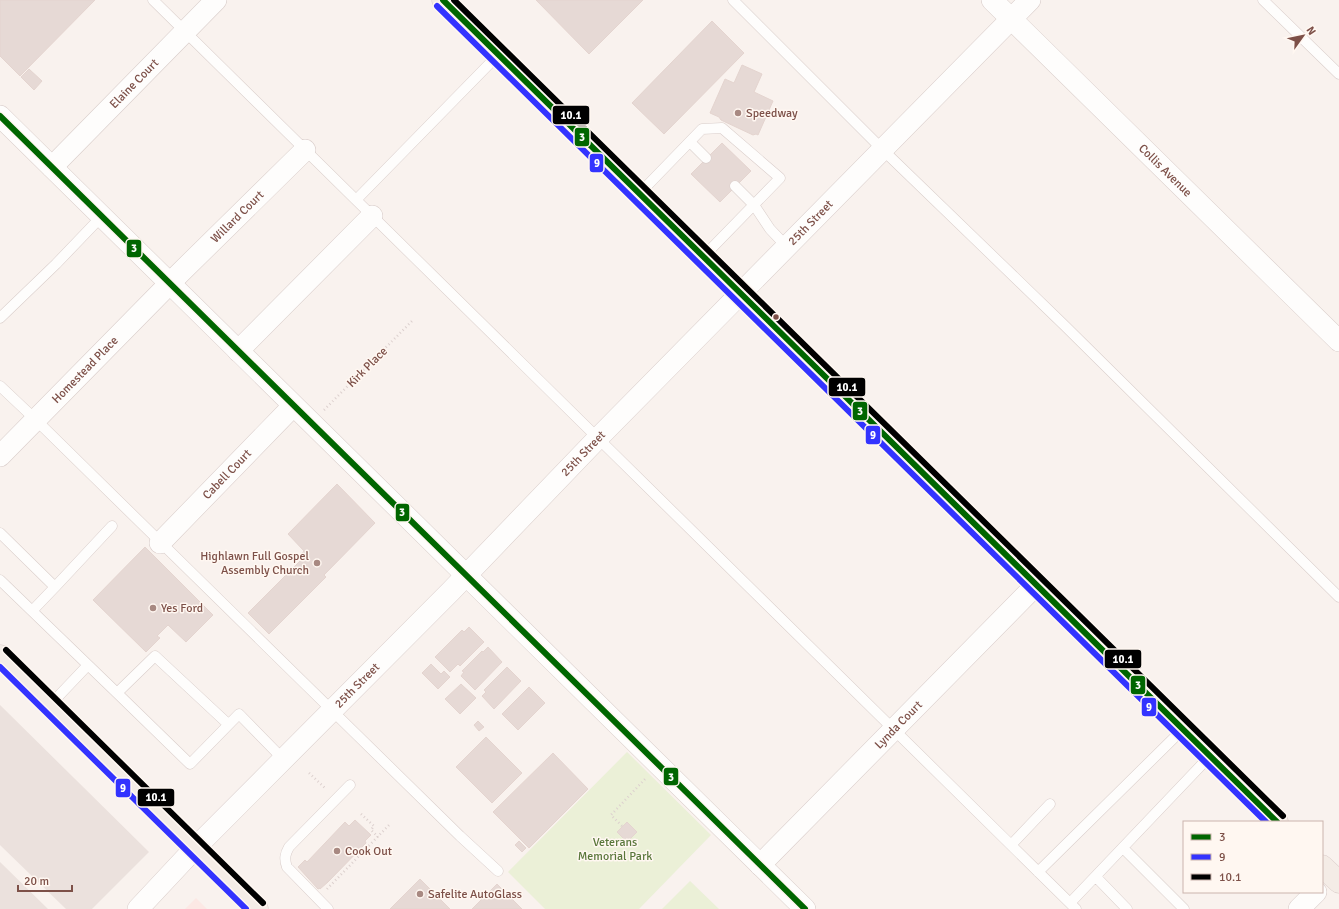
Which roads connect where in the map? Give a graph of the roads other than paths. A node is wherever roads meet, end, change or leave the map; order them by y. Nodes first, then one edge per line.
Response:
1 (153, 0) edge
2 (216, 0) edge
3 (443, 0) edge
4 (733, 0) edge
5 (992, 0) edge
6 (1030, 0) edge
7 (1264, 0) edge
8 (1011, 19) junction
9 (185, 31) junction
10 (498, 55) junction
11 (1339, 74) edge
12 (0, 116) edge
13 (690, 142) junction
14 (305, 150) junction
15 (883, 150) junction
16 (706, 158) dead end
17 (52, 168) junction
18 (735, 186) dead end
19 (639, 194) junction
20 (356, 200) junction
21 (754, 205) junction
22 (102, 216) junction
23 (372, 216) junction
24 (787, 247) junction
25 (703, 257) junction
26 (170, 284) junction
27 (740, 294) junction
28 (0, 318) edge
29 (1339, 341) edge
30 (238, 351) junction
31 (0, 386) edge
32 (293, 406) junction
33 (36, 420) junction
34 (598, 438) junction
35 (0, 456) edge
36 (112, 526) dead end
37 (0, 533) edge
38 (160, 543) junction
39 (466, 574) junction
40 (0, 580) edge
41 (1036, 585) junction
42 (55, 587) junction
43 (1339, 597) edge
44 (32, 611) junction
45 (0, 656) edge
46 (88, 665) junction
47 (117, 693) junction
48 (50, 705) junction
49 (332, 710) junction
50 (228, 724) junction
51 (1183, 729) junction
52 (893, 730) junction
53 (1210, 756) junction
54 (283, 759) junction
55 (350, 785) dead end
56 (1050, 804) dead end
57 (1277, 821) edge
58 (1011, 845) junction
59 (195, 848) junction
60 (1123, 848) junction
61 (760, 865) junction
62 (498, 871) dead end
63 (1038, 872) junction
64 (1096, 877) junction
65 (1315, 893) edge
66 (1073, 906) edge
67 (138, 909) edge
68 (257, 909) edge
69 (328, 909) edge
70 (805, 909) edge
71 (1127, 909) edge
72 (1184, 909) edge
73 (1299, 909) edge

1 - 9 lane
2 - 9 street, Elaine Court
3 - 10 main road
4 - 15 lane
5 - 8 street, Collis Avenue
6 - 8 street, 25th Street
7 - 11 lane
8 - 15 street, 25th Street
8 - 29 street, Collis Avenue
9 - 14 lane
9 - 17 street, Elaine Court
10 - 19 main road
10 - 20 lane
12 - 17 street
13 - 16 lane
13 - 19 lane
13 - 21 lane
14 - 20 lane
14 - 26 street, Willard Court
15 - 24 street, 25th Street
15 - 43 lane
17 - 22 street
18 - 21 lane
19 - 25 main road
20 - 23 lane
21 - 24 lane
21 - 25 lane
22 - 26 street
22 - 28 lane
23 - 30 street
23 - 34 lane
24 - 27 street, 25th Street
25 - 27 main road
26 - 30 street
26 - 33 street, Homestead Place
27 - 34 street, 25th Street
27 - 41 main road
30 - 32 street
31 - 33 lane
32 - 38 street, Cabell Court
32 - 39 street
33 - 35 street, Homestead Place
33 - 38 lane
34 - 39 street, 25th Street
34 - 52 lane
36 - 42 lane
37 - 42 lane
38 - 49 lane
39 - 49 street, 25th Street
39 - 61 street
40 - 44 lane
41 - 51 main road
41 - 52 street, Lynda Court
42 - 44 lane
44 - 46 lane
45 - 48 main road
46 - 47 lane
46 - 48 lane
47 - 50 lane
47 - 50 lane
48 - 59 main road
49 - 54 street, 25th Street
49 - 62 lane
50 - 54 lane
51 - 53 main road
51 - 63 lane
52 - 58 lane
52 - 61 street, Lynda Court
53 - 57 main road
53 - 60 lane
54 - 59 street, 25th Street
55 - 69 lane
56 - 58 lane
58 - 63 lane
59 - 67 street, 25th Street
59 - 68 main road
60 - 64 lane
60 - 72 lane
61 - 70 street
63 - 66 lane
64 - 66 lane
64 - 71 lane
65 - 73 street

